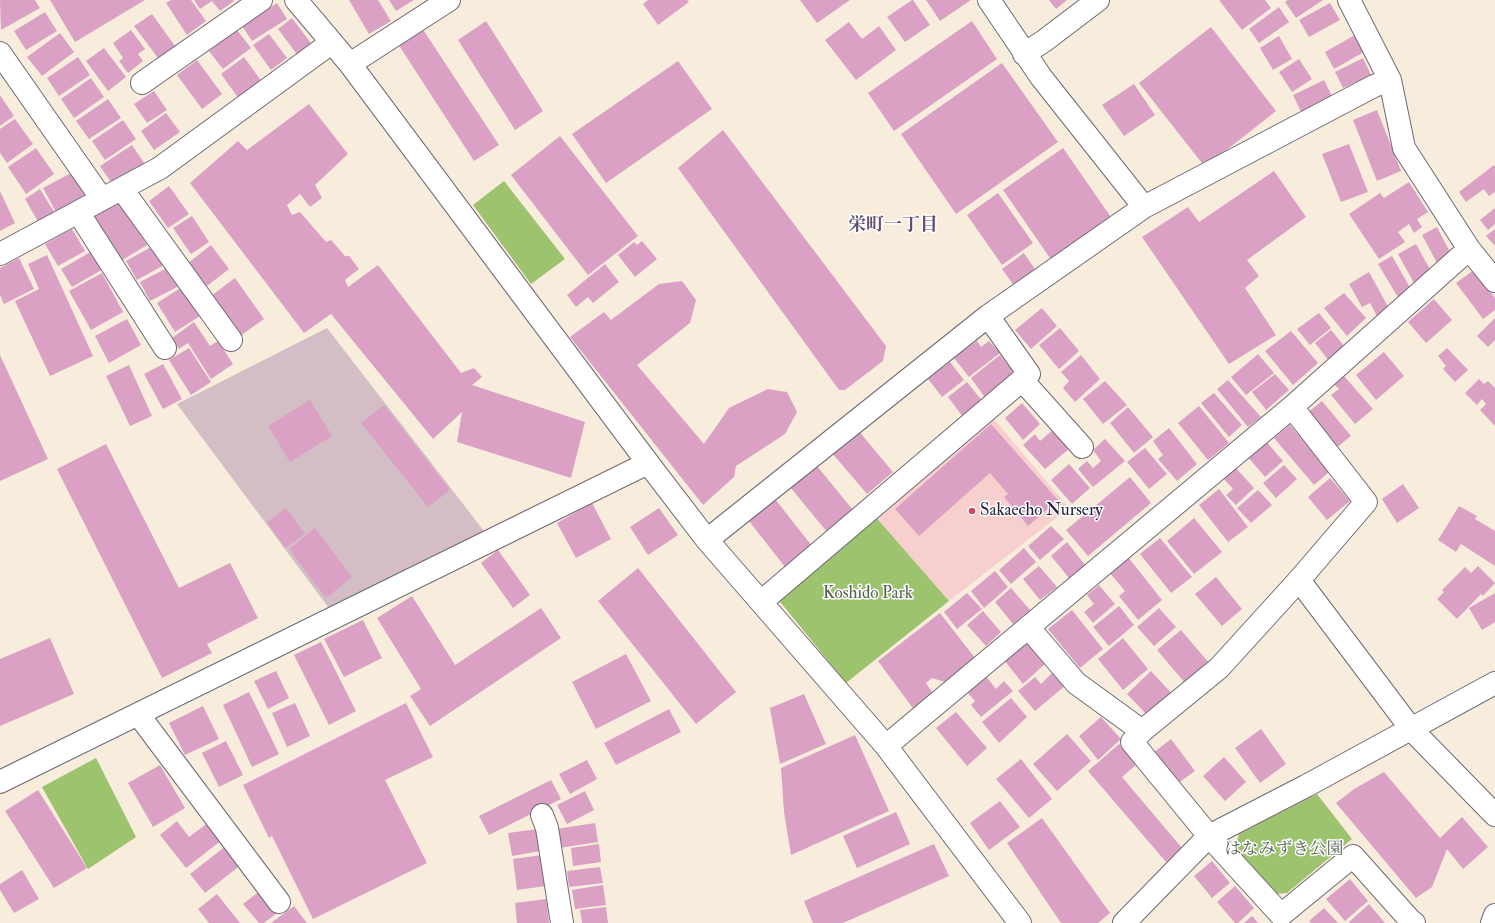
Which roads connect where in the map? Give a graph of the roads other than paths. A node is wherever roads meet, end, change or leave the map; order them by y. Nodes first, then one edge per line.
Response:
1 (261, 0) edge
2 (296, 0) edge
3 (449, 0) edge
4 (989, 0) edge
5 (1098, 0) edge
6 (1349, 0) edge
7 (331, 43) junction
8 (0, 53) edge
9 (1024, 54) junction
10 (350, 64) junction
11 (1390, 80) junction
12 (142, 83) dead end
13 (122, 188) junction
14 (102, 199) junction
15 (1144, 207) junction
16 (78, 212) junction
17 (1469, 249) junction
18 (0, 254) edge
19 (1495, 281) edge
20 (988, 316) junction
21 (231, 340) dead end
22 (166, 348) dead end
23 (1022, 380) junction
24 (1292, 407) junction
25 (1082, 447) dead end
26 (648, 463) junction
27 (707, 540) junction
28 (1299, 580) junction
29 (761, 602) junction
30 (1028, 627) junction
31 (1495, 684) edge
32 (138, 714) junction
33 (1412, 730) junction
34 (1142, 731) junction
35 (886, 746) junction
36 (0, 782) edge
37 (542, 815) dead end
38 (1495, 815) edge
39 (1209, 836) junction
40 (280, 902) dead end
41 (1495, 915) edge
42 (1284, 919) edge
43 (562, 923) edge
44 (1020, 923) edge
45 (1124, 923) edge
46 (1414, 923) edge
47 (1492, 923) edge

1 - 12 street
2 - 7 street
3 - 10 street
4 - 9 street
5 - 9 street
6 - 11 street
7 - 10 street
7 - 13 street
8 - 14 street
9 - 15 street
10 - 26 street
11 - 15 street
11 - 17 street
13 - 14 street
13 - 21 street
14 - 16 street
15 - 20 street
16 - 18 street
16 - 22 street
17 - 19 street
17 - 24 street
20 - 23 street
20 - 27 street
23 - 25 street
23 - 29 street
24 - 28 street
24 - 30 street
26 - 27 street
26 - 32 street
27 - 29 street
28 - 33 street
28 - 34 street
29 - 35 street
30 - 34 street
30 - 35 street
31 - 33 street
32 - 36 street
32 - 40 street
33 - 38 street
33 - 39 street
34 - 39 street
35 - 44 street
37 - 43 street
39 - 42 street
39 - 45 street
41 - 47 street
42 - 46 street

